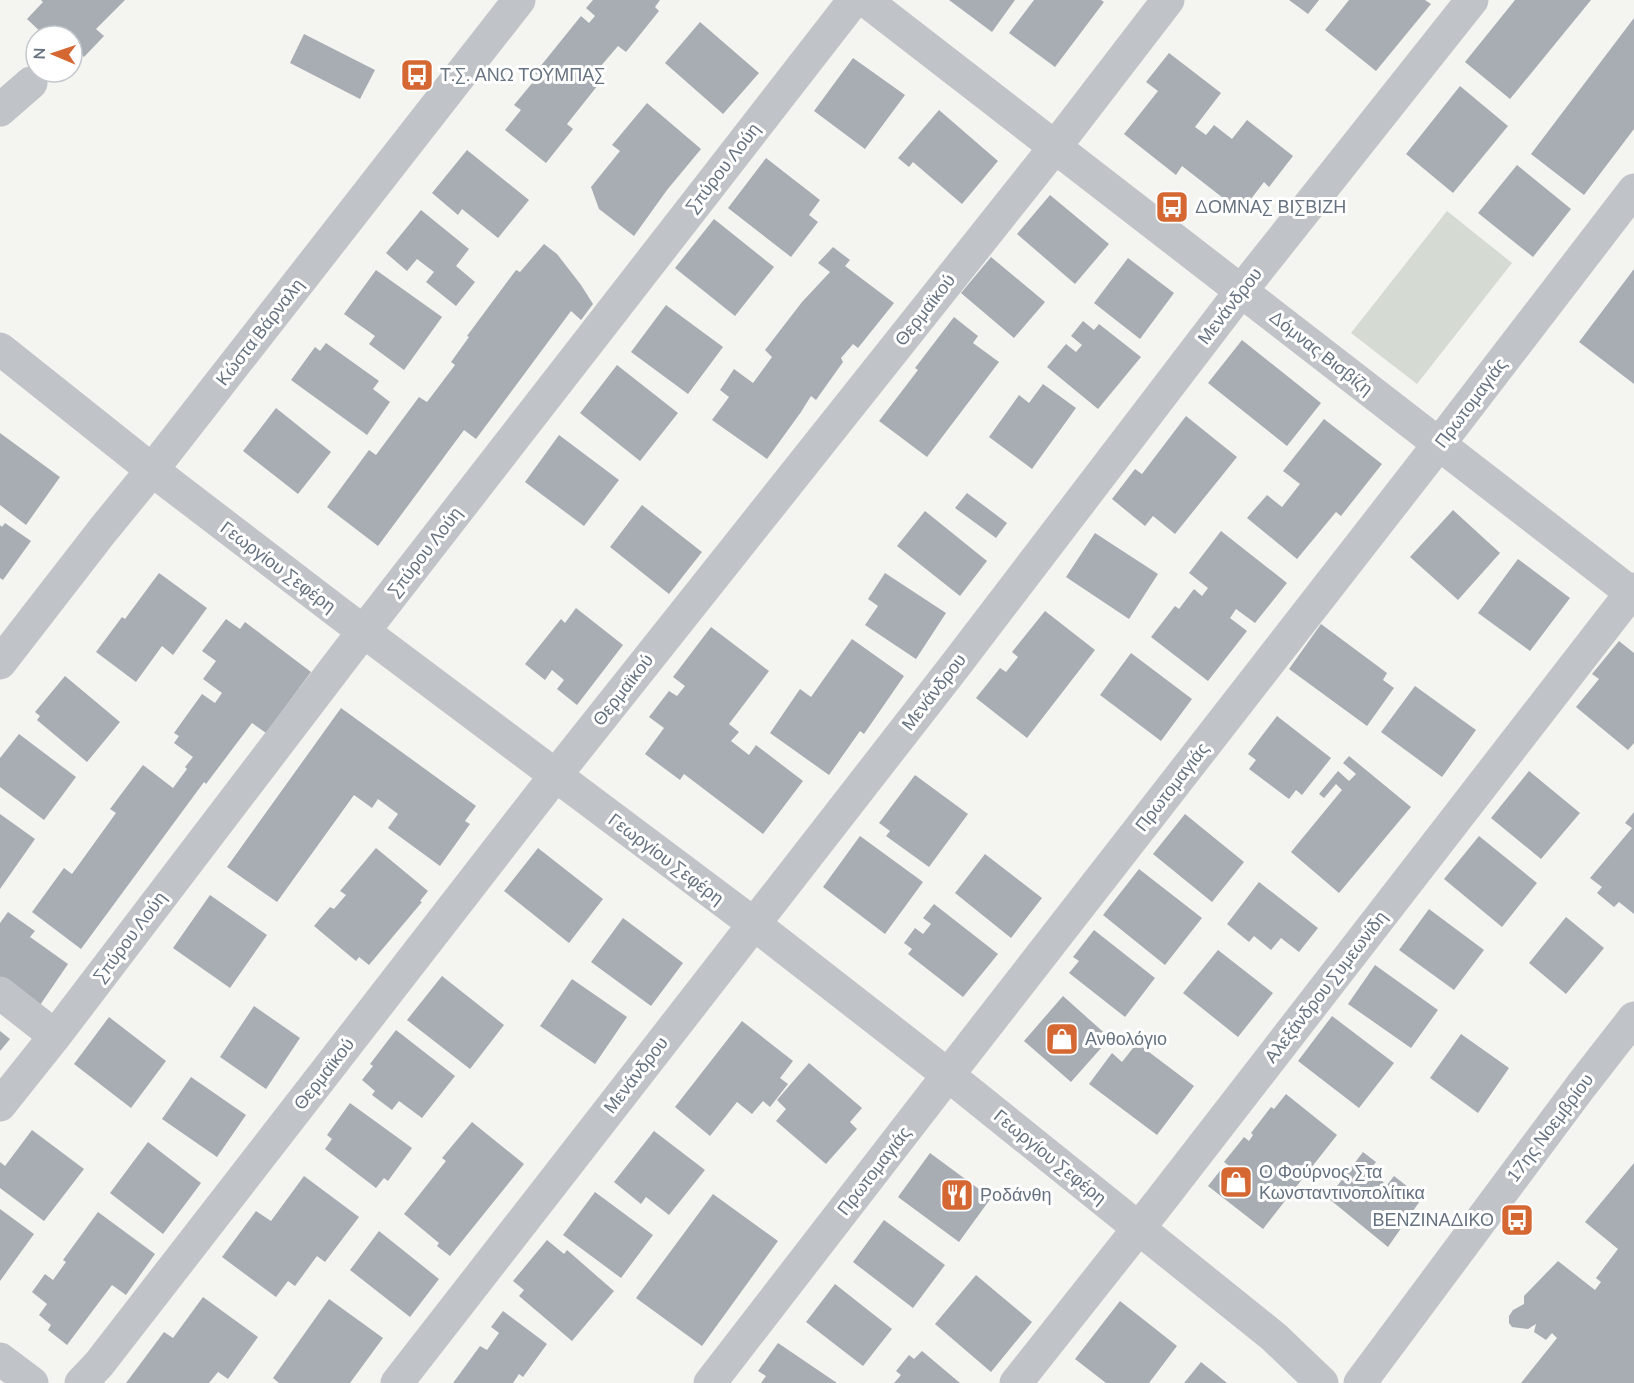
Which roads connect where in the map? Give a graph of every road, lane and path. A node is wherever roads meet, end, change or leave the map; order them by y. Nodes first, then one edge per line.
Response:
1 (519, 0) edge
2 (854, 0) edge
3 (865, 0) edge
4 (1168, 0) edge
5 (1472, 0) edge
6 (30, 84) edge
7 (0, 110) edge
8 (1055, 147) junction
9 (1634, 189) edge
10 (1241, 291) junction
11 (0, 349) edge
12 (1439, 444) junction
13 (152, 470) junction
14 (1633, 592) edge
15 (363, 632) junction
16 (0, 663) edge
17 (555, 776) junction
18 (753, 924) junction
19 (0, 993) edge
20 (1634, 1018) edge
21 (55, 1036) junction
22 (948, 1075) junction
23 (0, 1106) edge
24 (1138, 1228) junction
25 (0, 1359) edge
26 (32, 1383) edge
27 (81, 1383) edge
28 (397, 1383) edge
29 (710, 1383) edge
30 (1016, 1383) edge
31 (1322, 1383) edge
32 (1360, 1383) edge

1 - 13 street, Κώστα Βάρναλη
2 - 15 street, Σπύρου Λούη
3 - 8 street, Δόμνας Βισβίζη
4 - 8 street, Θερμαϊκού
5 - 10 street, Μενάνδρου
6 - 7 street
8 - 10 street, Δόμνας Βισβίζη
8 - 17 street, Θερμαϊκού
9 - 12 street, Πρωτομαγιάς
10 - 12 street, Δόμνας Βισβίζη
10 - 18 street, Μενάνδρου
11 - 13 street, Γεωργίου Σεφέρη
12 - 14 street, Δόμνας Βισβίζη
12 - 22 street, Πρωτομαγιάς
13 - 15 street, Γεωργίου Σεφέρη
13 - 16 street, Κώστα Βάρναλη
14 - 24 street, Αλεξάνδρου Συμεωνίδη
15 - 17 street, Γεωργίου Σεφέρη
15 - 21 street, Σπύρου Λούη
17 - 18 street, Γεωργίου Σεφέρη
17 - 27 street, Θερμαϊκού
18 - 22 street, Γεωργίου Σεφέρη
18 - 28 street, Μενάνδρου
19 - 21 street
20 - 32 street, 17ης Νοεμβρίου
21 - 23 street, Σπύρου Λούη
22 - 24 street, Γεωργίου Σεφέρη
22 - 29 street, Πρωτομαγιάς
24 - 30 street, Αλεξάνδρου Συμεωνίδη
24 - 31 street, Γεωργίου Σεφέρη
25 - 26 street

